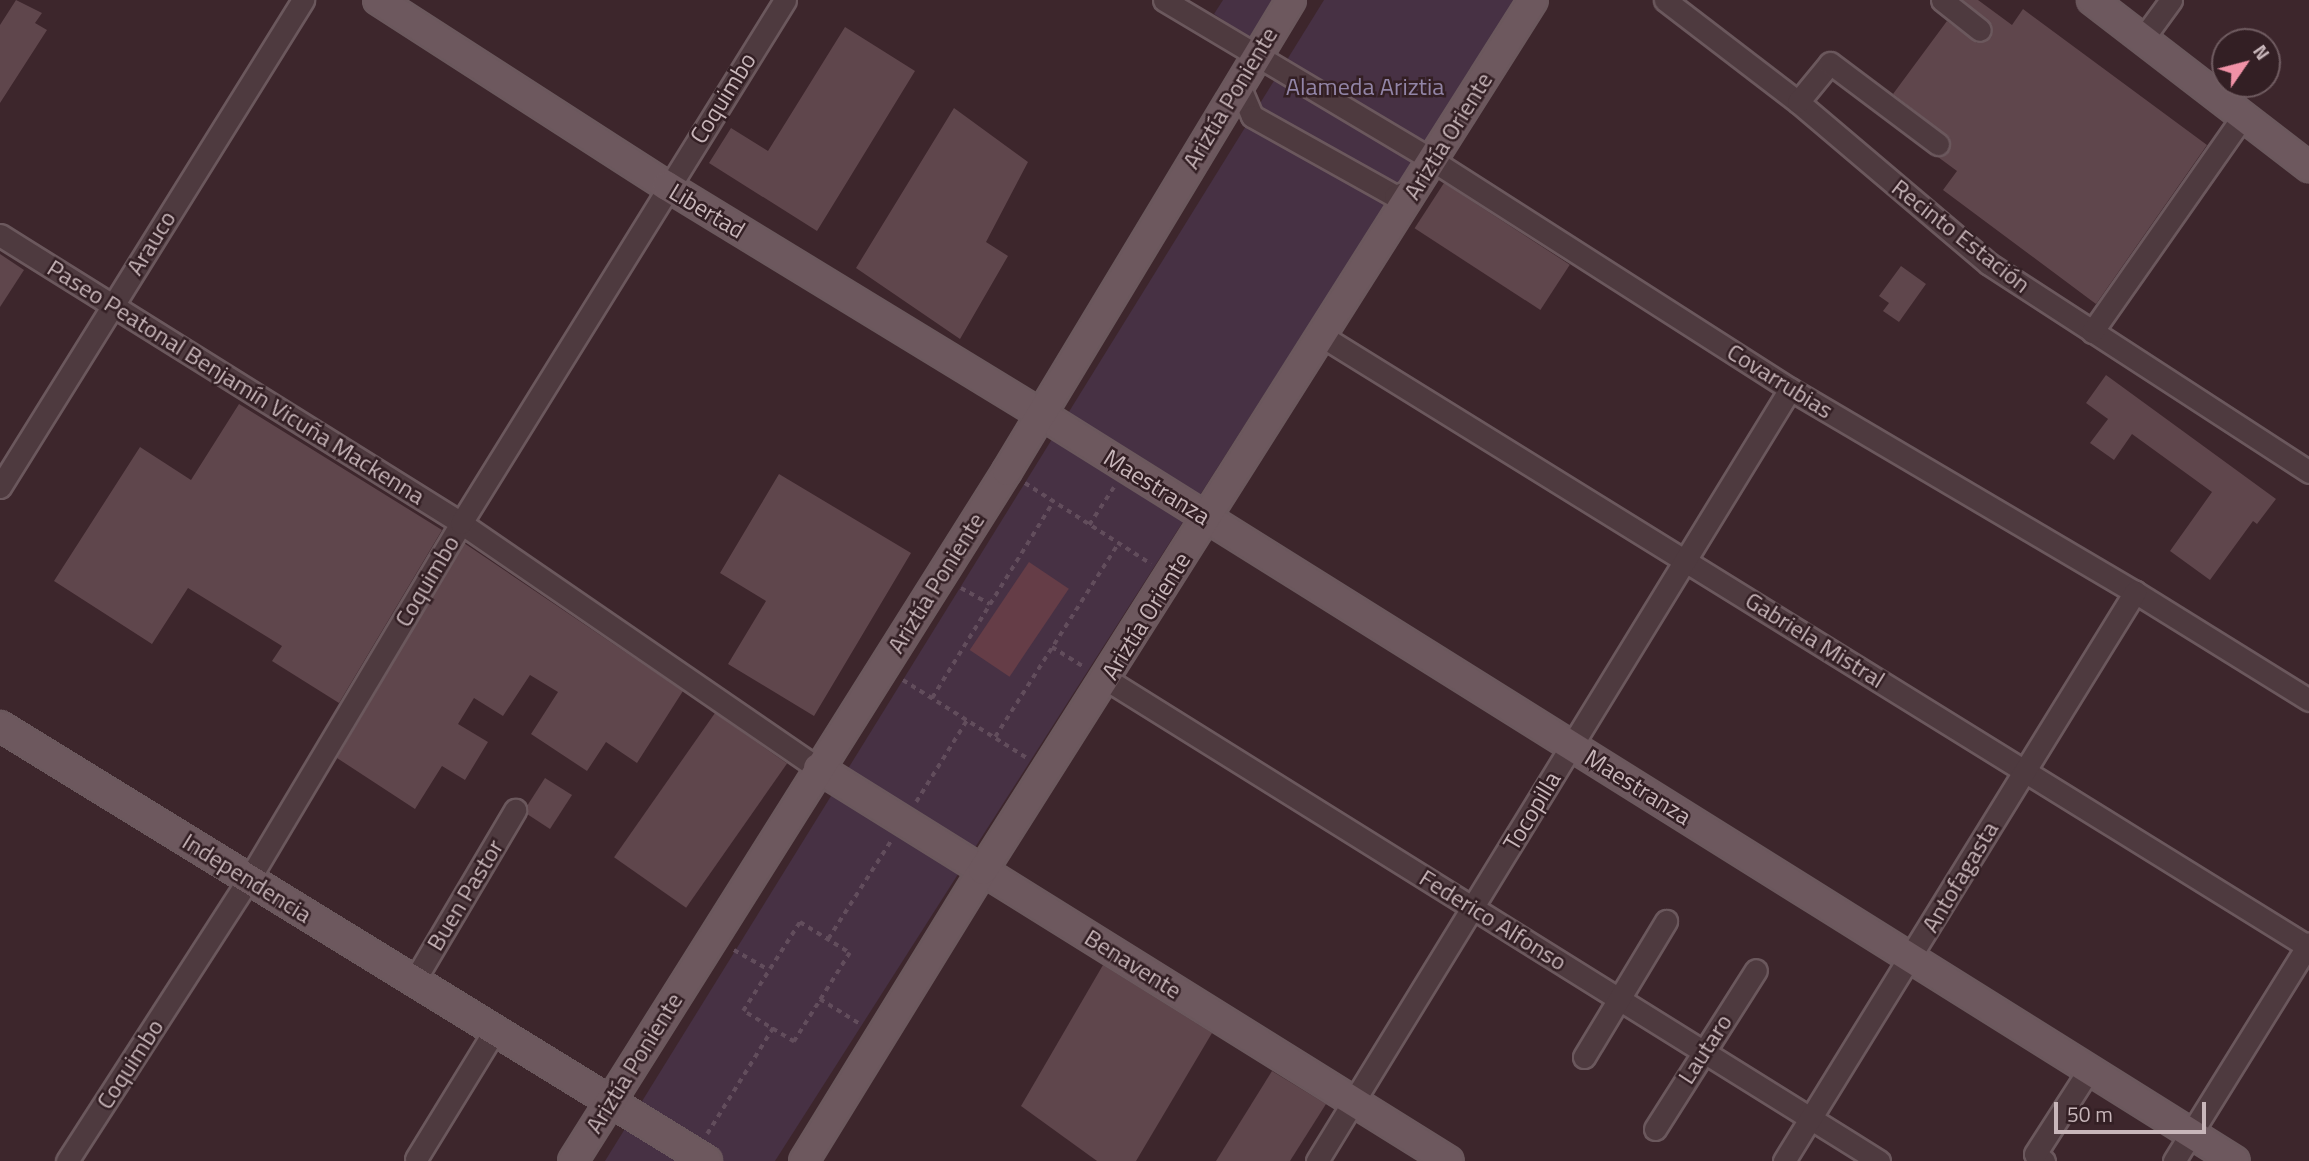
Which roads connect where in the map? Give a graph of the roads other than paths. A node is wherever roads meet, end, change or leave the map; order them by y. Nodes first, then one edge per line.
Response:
1 (303, 0) edge
2 (379, 0) edge
3 (785, 0) edge
4 (1164, 0) edge
5 (1291, 0) edge
6 (1533, 0) edge
7 (1665, 0) edge
8 (1942, 0) edge
9 (2092, 0) edge
10 (2171, 0) edge
11 (1980, 30) dead end
12 (2144, 37) junction
13 (1254, 56) junction
14 (1238, 83) junction
15 (1798, 102) junction
16 (2243, 116) junction
17 (1938, 144) dead end
18 (1432, 160) junction
19 (2309, 167) edge
20 (667, 186) junction
21 (1414, 190) junction
22 (0, 235) edge
23 (113, 305) junction
24 (2092, 332) junction
25 (1322, 336) junction
26 (1790, 389) junction
27 (1041, 414) junction
28 (2309, 472) edge
29 (0, 487) edge
30 (1208, 518) junction
31 (461, 523) junction
32 (1684, 559) junction
33 (2136, 592) junction
34 (1106, 678) junction
35 (2309, 700) edge
36 (0, 726) edge
37 (1571, 745) junction
38 (818, 768) junction
39 (2026, 769) junction
40 (515, 810) dead end
41 (983, 870) junction
42 (249, 879) junction
43 (1473, 908) junction
44 (1666, 921) dead end
45 (2308, 945) edge
46 (1911, 958) junction
47 (1756, 970) dead end
48 (414, 981) junction
49 (1619, 999) junction
50 (495, 1030) junction
51 (1703, 1051) junction
52 (1584, 1057) dead end
53 (2090, 1070) junction
54 (609, 1101) junction
55 (1354, 1102) junction
56 (1810, 1118) junction
57 (1655, 1129) dead end
58 (2192, 1133) junction
59 (701, 1157) edge
60 (416, 1159) dead end
61 (67, 1161) edge
62 (573, 1161) edge
63 (804, 1161) edge
64 (1317, 1161) edge
65 (1449, 1161) edge
66 (1784, 1161) edge
67 (1880, 1161) edge
68 (2044, 1161) edge
69 (2174, 1161) edge
70 (2235, 1161) edge

1 - 23 street, Arauco
2 - 20 main road, Libertad
3 - 20 street, Coquimbo
4 - 13 street, Covarrubias
5 - 13 main road, Ariztía Poniente
6 - 18 main road, Ariztía Oriente
7 - 15 street, Recinto Estación
8 - 11 street
9 - 12 main road
10 - 12 street
12 - 16 main road
13 - 14 main road, Ariztía Poniente
13 - 18 street, Covarrubias
14 - 21 street
14 - 27 main road, Ariztía Poniente
15 - 17 street
15 - 24 street, Recinto Estación
16 - 19 main road
16 - 24 street
18 - 21 main road, Ariztía Oriente
18 - 26 street, Covarrubias
20 - 27 main road, Libertad
20 - 31 street, Coquimbo
21 - 25 main road, Ariztía Oriente
22 - 23 street, Paseo Peatonal Benjamín Vicuña Mackenna
23 - 29 street, Arauco
23 - 31 street, Paseo Peatonal Benjamín Vicuña Mackenna
24 - 28 street, Recinto Estación
25 - 30 main road, Ariztía Oriente
25 - 32 street, Gabriela Mistral
26 - 32 street, Tocopilla
26 - 33 street, Covarrubias
27 - 30 main road, Maestranza
27 - 38 main road, Ariztía Poniente
30 - 34 main road, Ariztía Oriente
30 - 37 main road, Maestranza
31 - 38 street, Paseo Peatonal Benjamín Vicuña Mackenna
31 - 42 street, Coquimbo
32 - 37 street, Tocopilla
32 - 39 street, Gabriela Mistral
33 - 35 street, Covarrubias
33 - 39 street, Antofagasta
34 - 41 main road, Ariztía Oriente
34 - 43 street, Federico Alfonso
36 - 42 main road, Independencia
37 - 43 street, Tocopilla
37 - 46 main road, Maestranza
38 - 41 main road, Benavente
38 - 54 main road, Ariztía Poniente
39 - 45 street, Gabriela Mistral
39 - 46 street, Antofagasta
40 - 48 street, Buen Pastor
41 - 55 main road, Benavente
41 - 63 main road, Ariztía Oriente
42 - 48 main road, Independencia
42 - 61 street, Coquimbo
43 - 49 street, Federico Alfonso
43 - 55 street, Tocopilla
44 - 49 street
45 - 58 street
46 - 53 main road, Maestranza
46 - 56 street, Antofagasta
47 - 51 street, Lautaro
48 - 50 main road, Independencia
49 - 51 street, Federico Alfonso
49 - 52 street
50 - 54 main road, Independencia
50 - 60 street
51 - 56 street, Federico Alfonso
51 - 57 street, Lautaro
53 - 58 main road, Maestranza
53 - 68 street
54 - 59 main road, Independencia
54 - 62 main road, Ariztía Poniente
55 - 64 street, Tocopilla
55 - 65 main road, Benavente
56 - 66 street, Antofagasta
56 - 67 street, Federico Alfonso
58 - 69 street
58 - 70 main road, Maestranza

